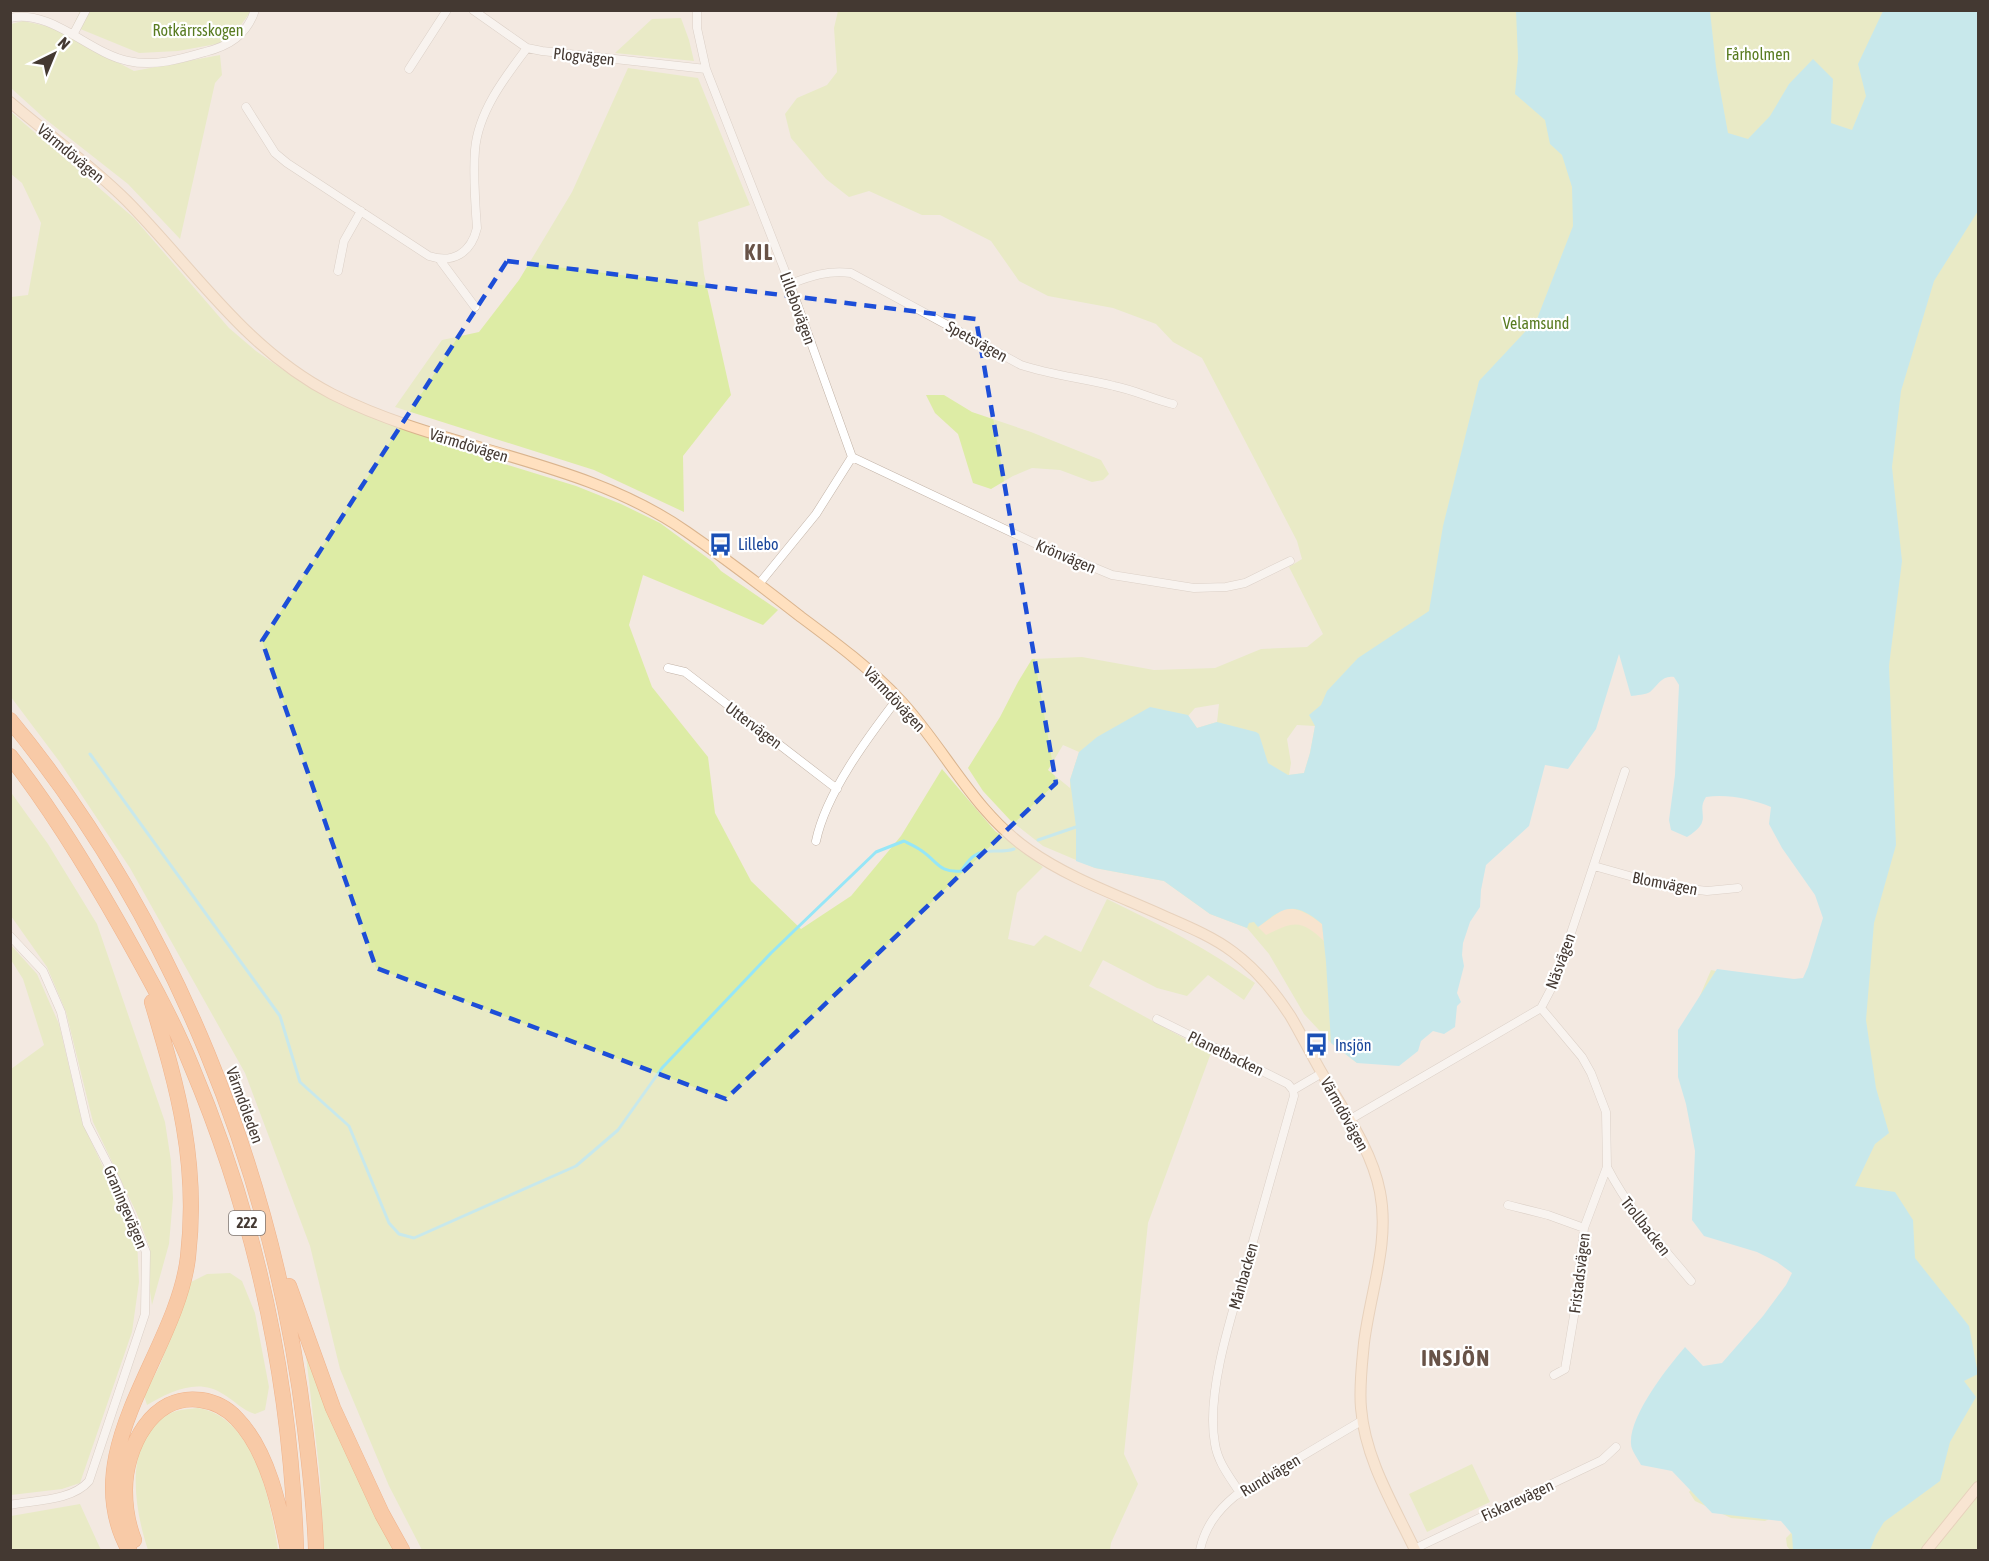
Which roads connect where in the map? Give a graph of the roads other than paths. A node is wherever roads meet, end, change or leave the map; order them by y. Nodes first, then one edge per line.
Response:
1 (86, 10) edge
2 (255, 10) edge
3 (447, 10) edge
4 (472, 10) edge
5 (697, 10) edge
6 (10, 18) edge
7 (74, 35) junction
8 (527, 48) junction
9 (409, 69) dead end
10 (706, 69) junction
11 (10, 102) edge
12 (246, 107) dead end
13 (362, 211) junction
14 (440, 260) junction
15 (338, 271) dead end
16 (790, 284) junction
17 (475, 307) dead end
18 (1173, 404) dead end
19 (852, 458) junction
20 (1290, 561) dead end
21 (759, 584) junction
22 (668, 668) dead end
23 (898, 698) junction
24 (10, 720) edge
25 (10, 756) edge
26 (1625, 771) dead end
27 (837, 789) junction
28 (816, 841) dead end
29 (1594, 866) junction
30 (1738, 888) dead end
31 (10, 936) edge
32 (140, 961) junction
33 (1541, 1008) junction
34 (1157, 1019) dead end
35 (1322, 1072) junction
36 (1293, 1090) junction
37 (1349, 1120) junction
38 (1608, 1167) junction
39 (253, 1184) junction
40 (1508, 1205) dead end
41 (1584, 1228) junction
42 (1691, 1281) dead end
43 (1554, 1375) dead end
44 (1363, 1420) junction
45 (1616, 1447) dead end
46 (1978, 1486) edge
47 (1240, 1493) junction
48 (10, 1504) edge
49 (1414, 1550) edge
50 (129, 1551) edge
51 (139, 1551) edge
52 (288, 1551) edge
53 (296, 1551) edge
54 (315, 1551) edge
55 (402, 1551) edge
56 (1200, 1551) edge
57 (1927, 1551) edge

1 - 7 street
2 - 7 street
3 - 9 street
4 - 8 street, Plogvägen
5 - 10 street, Lillebovägen
6 - 7 street
8 - 10 street, Plogvägen
8 - 14 street
10 - 16 street, Lillebovägen
11 - 21 main road, Värmdövägen
12 - 13 street
13 - 14 street
13 - 15 street
14 - 17 street
16 - 18 street, Spetsvägen
16 - 19 street, Lillebovägen
19 - 20 street, Krönvägen
19 - 21 street
21 - 23 main road, Värmdövägen
22 - 27 street, Uttervägen
23 - 27 street
23 - 35 main road, Värmdövägen
24 - 39 highway, Värmdöleden / 222
25 - 32 highway, 222
26 - 29 street, Näsvägen
27 - 28 street
29 - 30 street, Blomvägen
29 - 33 street, Näsvägen
31 - 48 street, Graningevägen
32 - 50 highway
32 - 53 highway, 222
33 - 37 street, Näsvägen
33 - 38 street, Fristadsvägen
34 - 36 street, Planetbacken
35 - 36 street
35 - 37 main road, Värmdövägen
36 - 47 street, Månbacken
37 - 44 main road, Värmdövägen
38 - 41 street, Fristadsvägen
38 - 42 street, Trollbacken
39 - 54 highway, Värmdöleden / 222
39 - 55 highway
40 - 41 street
41 - 43 street, Fristadsvägen
44 - 47 street, Rundvägen
44 - 49 main road, Värmdövägen
45 - 49 street, Fiskarevägen
46 - 57 main road
47 - 56 street, Rundvägen
51 - 52 highway

